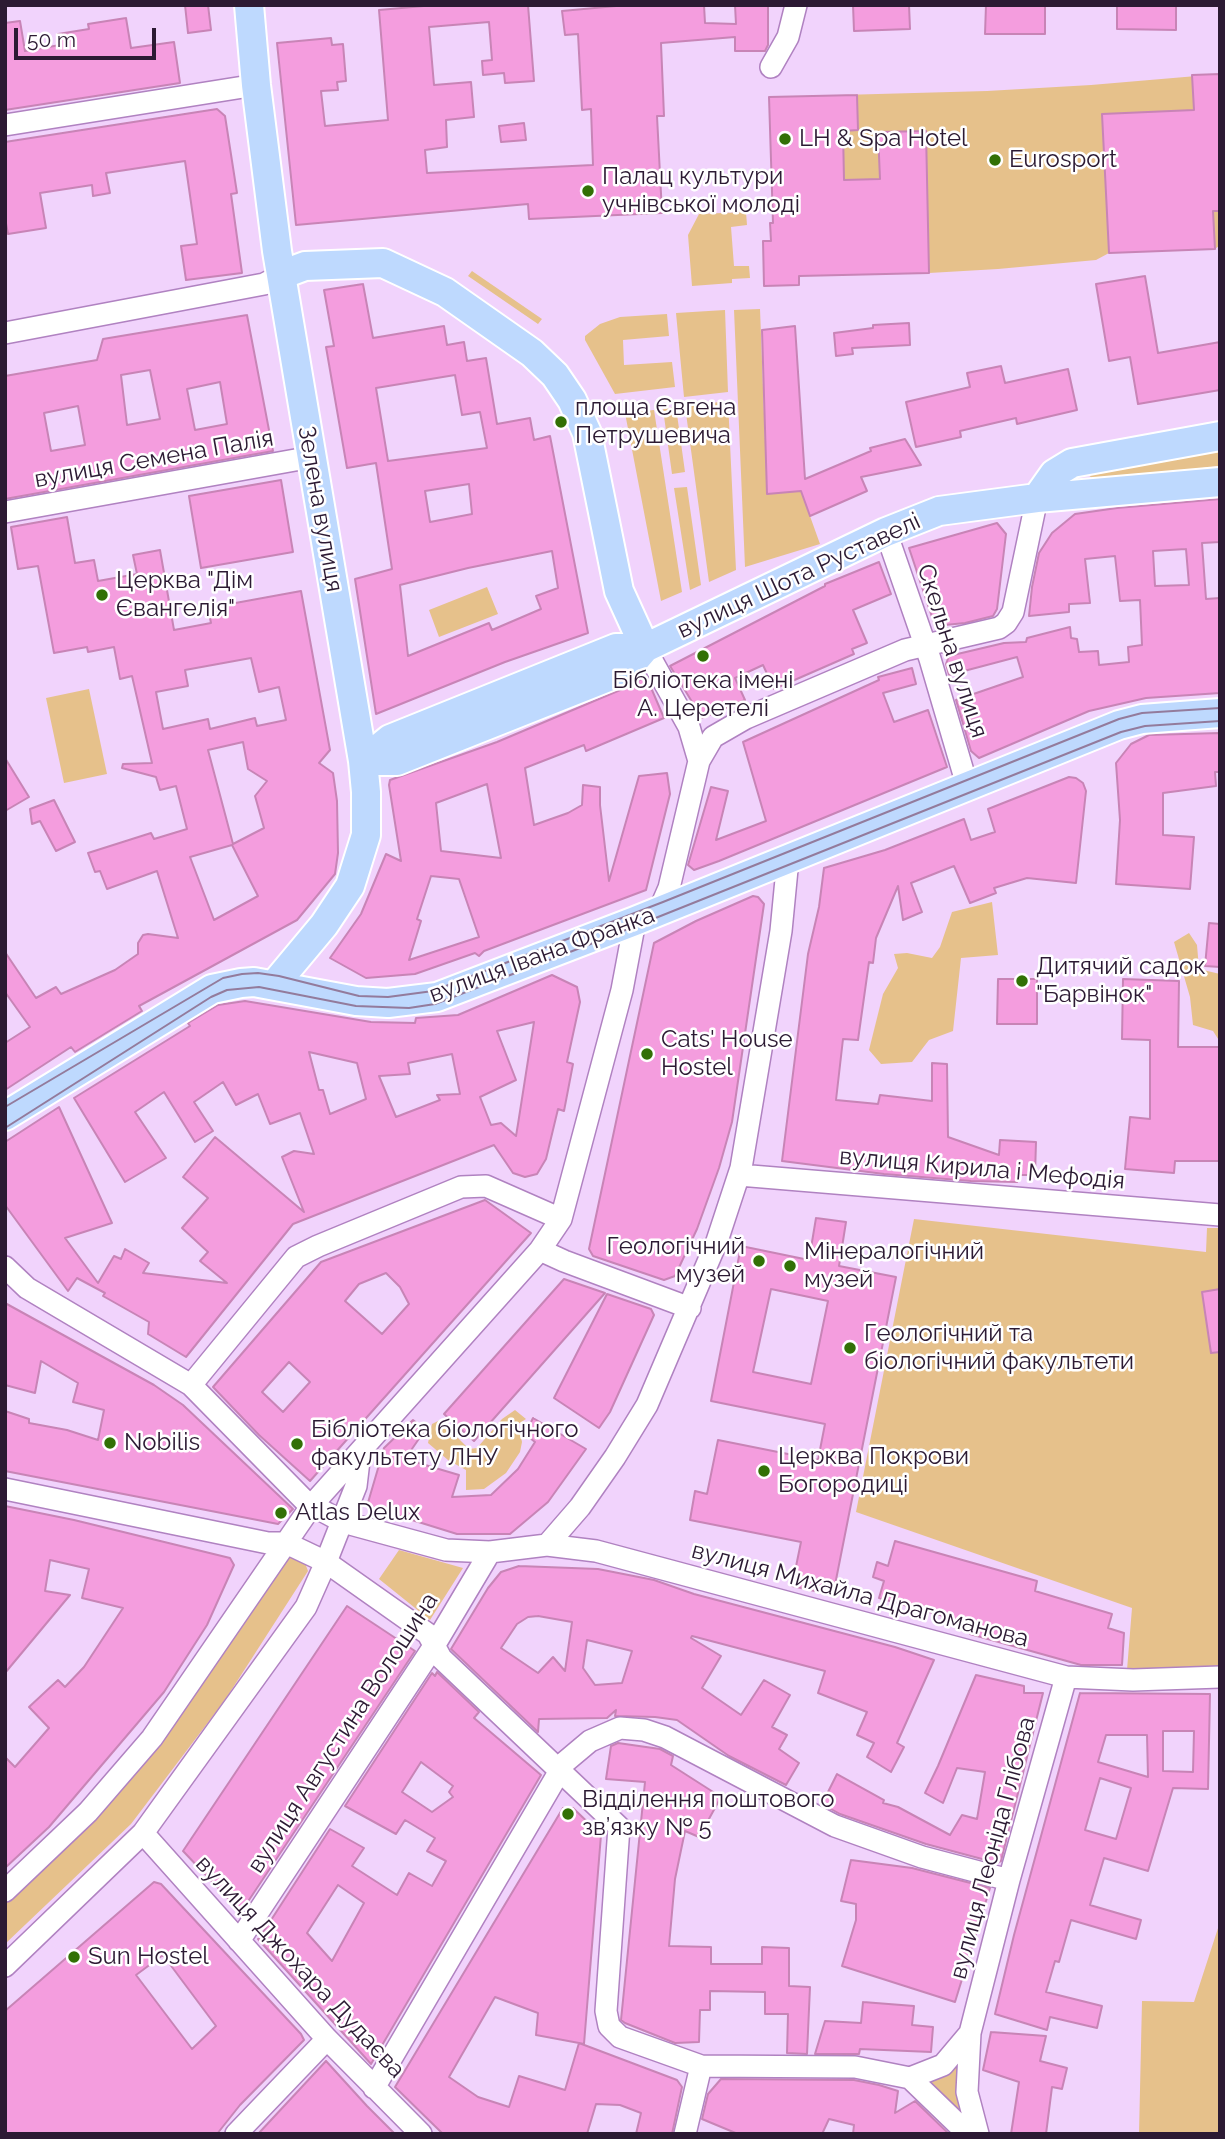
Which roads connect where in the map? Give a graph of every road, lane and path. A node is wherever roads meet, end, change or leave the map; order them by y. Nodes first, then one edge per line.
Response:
1 (249, 5) edge
2 (796, 5) edge
3 (771, 67) dead end
4 (256, 85) junction
5 (5, 125) edge
6 (281, 275) junction
7 (5, 333) edge
8 (1220, 436) edge
9 (312, 457) junction
10 (1220, 482) edge
11 (1037, 498) junction
12 (5, 512) edge
13 (886, 532) junction
14 (925, 644) junction
15 (645, 648) junction
16 (1220, 713) edge
17 (363, 761) junction
18 (699, 761) junction
19 (974, 783) junction
20 (788, 859) junction
21 (647, 916) junction
22 (274, 985) junction
23 (5, 1116) edge
24 (739, 1175) junction
25 (1220, 1215) edge
26 (561, 1219) junction
27 (540, 1250) junction
28 (5, 1266) edge
29 (690, 1308) junction
30 (191, 1385) junction
31 (360, 1450) junction
32 (5, 1489) edge
33 (312, 1505) junction
34 (343, 1522) junction
35 (286, 1543) junction
36 (547, 1545) junction
37 (490, 1552) junction
38 (327, 1562) junction
39 (433, 1646) junction
40 (1066, 1677) junction
41 (1220, 1677) edge
42 (560, 1770) junction
43 (143, 1833) junction
44 (1009, 1880) junction
45 (5, 1891) edge
46 (239, 1941) junction
47 (5, 1966) edge
48 (970, 2033) junction
49 (327, 2039) junction
50 (701, 2066) junction
51 (909, 2078) junction
52 (374, 2088) junction
53 (236, 2134) edge
54 (421, 2134) edge
55 (685, 2134) edge
56 (968, 2134) edge
57 (978, 2134) edge

1 - 4 main road, Зелена вулиця
2 - 3 street
4 - 5 street
4 - 6 main road, Зелена вулиця
6 - 7 street
6 - 9 main road, Зелена вулиця
6 - 15 main road
8 - 11 main road
9 - 12 street, вулиця Семена Палія
9 - 17 main road, Зелена вулиця
10 - 11 main road, вулиця Шота Руставелі
11 - 13 main road, вулиця Шота Руставелі
11 - 14 street
13 - 14 street, Скельна вулиця
13 - 15 main road, вулиця Шота Руставелі
14 - 18 street
14 - 19 street, Скельна вулиця
15 - 17 main road, вулиця Шота Руставелі
15 - 18 street
16 - 19 main road, вулиця Івана Франка
17 - 22 main road, Зелена вулиця
18 - 21 street
19 - 20 main road, вулиця Івана Франка
20 - 21 main road, вулиця Івана Франка
20 - 24 street
21 - 22 main road, вулиця Івана Франка
21 - 26 street
22 - 23 main road, вулиця Івана Франка
24 - 25 street, вулиця Кирила і Мефодія
24 - 29 street
26 - 27 street
26 - 30 street
27 - 29 street
27 - 31 street
28 - 30 street, вулиця Михайла Драгоманова
29 - 36 street
30 - 33 street, вулиця Михайла Драгоманова
31 - 33 street
31 - 34 street
32 - 35 street
33 - 34 street, вулиця Михайла Драгоманова
33 - 35 street
34 - 37 street, вулиця Михайла Драгоманова
34 - 38 street
35 - 38 street
35 - 45 street
36 - 37 street, вулиця Михайла Драгоманова
36 - 40 street, вулиця Михайла Драгоманова
37 - 39 street, вулиця Августина Волошина
38 - 39 street
38 - 43 street
39 - 42 street
39 - 46 street, вулиця Августина Волошина
40 - 41 street, вулиця Михайла Драгоманова
40 - 44 street, вулиця Леоніда Глібова
42 - 44 street
42 - 50 street
42 - 52 street
43 - 46 street, вулиця Джохара Дудаєва
43 - 47 street
44 - 48 street, вулиця Леоніда Глібова
46 - 49 street, вулиця Джохара Дудаєва
48 - 51 street, вулиця Леоніда Глібова
48 - 57 street, вулиця Леоніда Глібова
49 - 52 street, вулиця Джохара Дудаєва
49 - 53 street
50 - 51 street
50 - 55 street
51 - 56 street
52 - 54 street, вулиця Джохара Дудаєва

